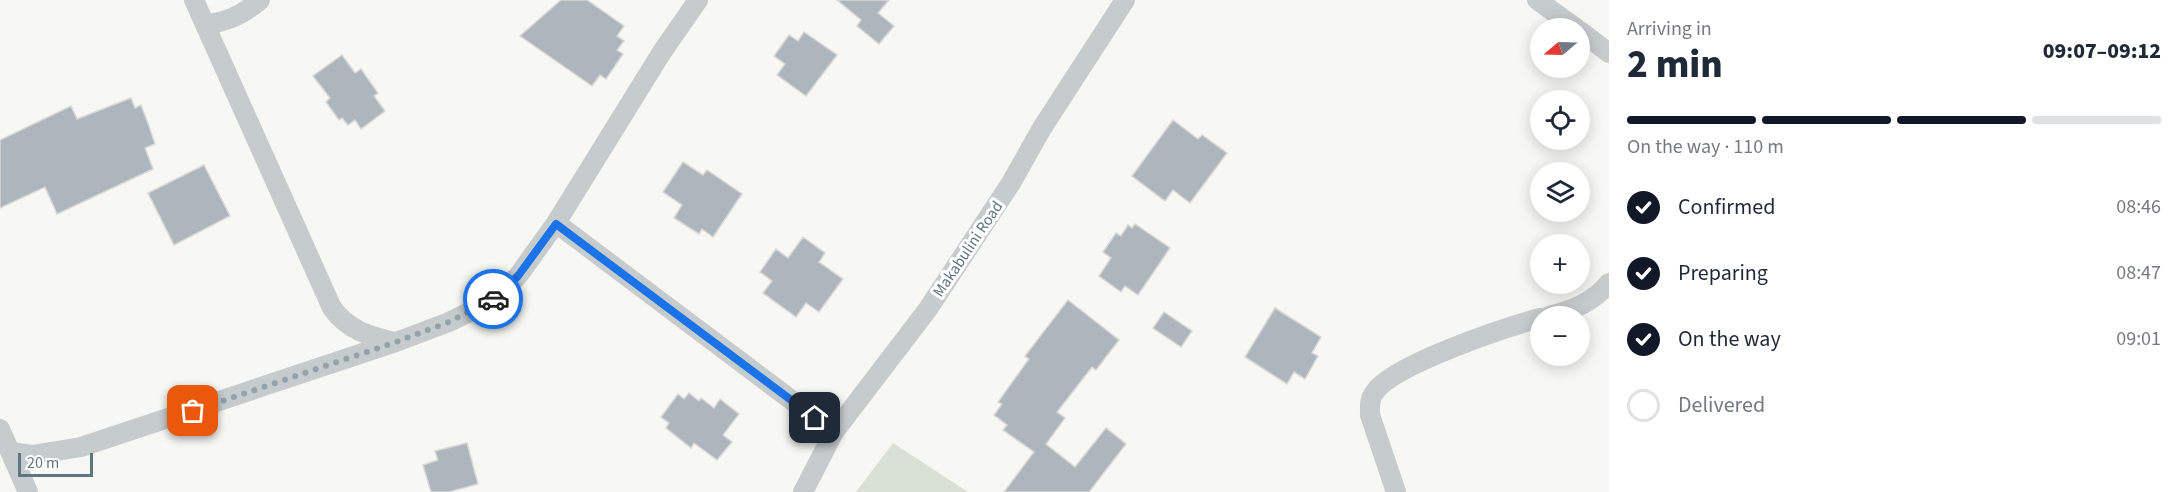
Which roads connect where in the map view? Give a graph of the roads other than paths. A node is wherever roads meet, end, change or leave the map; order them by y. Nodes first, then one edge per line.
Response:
1 (194, 0) edge
2 (260, 0) edge
3 (698, 0) edge
4 (1125, 0) edge
5 (1537, 0) edge
6 (1562, 18) edge
7 (206, 25) junction
8 (1590, 39) edge
9 (1609, 53) edge
10 (556, 224) junction
11 (1609, 284) edge
12 (1582, 306) edge
13 (1530, 321) edge
14 (396, 342) junction
15 (0, 429) edge
16 (834, 432) junction
17 (11, 452) junction
18 (28, 492) edge
19 (803, 492) edge
20 (1396, 492) edge

1 - 7 street
2 - 7 street
3 - 10 street
4 - 16 street, Makabulini Road
5 - 6 street
7 - 14 street
8 - 9 street
10 - 14 street
10 - 16 street
11 - 12 street
13 - 20 street
14 - 17 street
15 - 17 street
16 - 19 street, Makabulini Road
17 - 18 street

